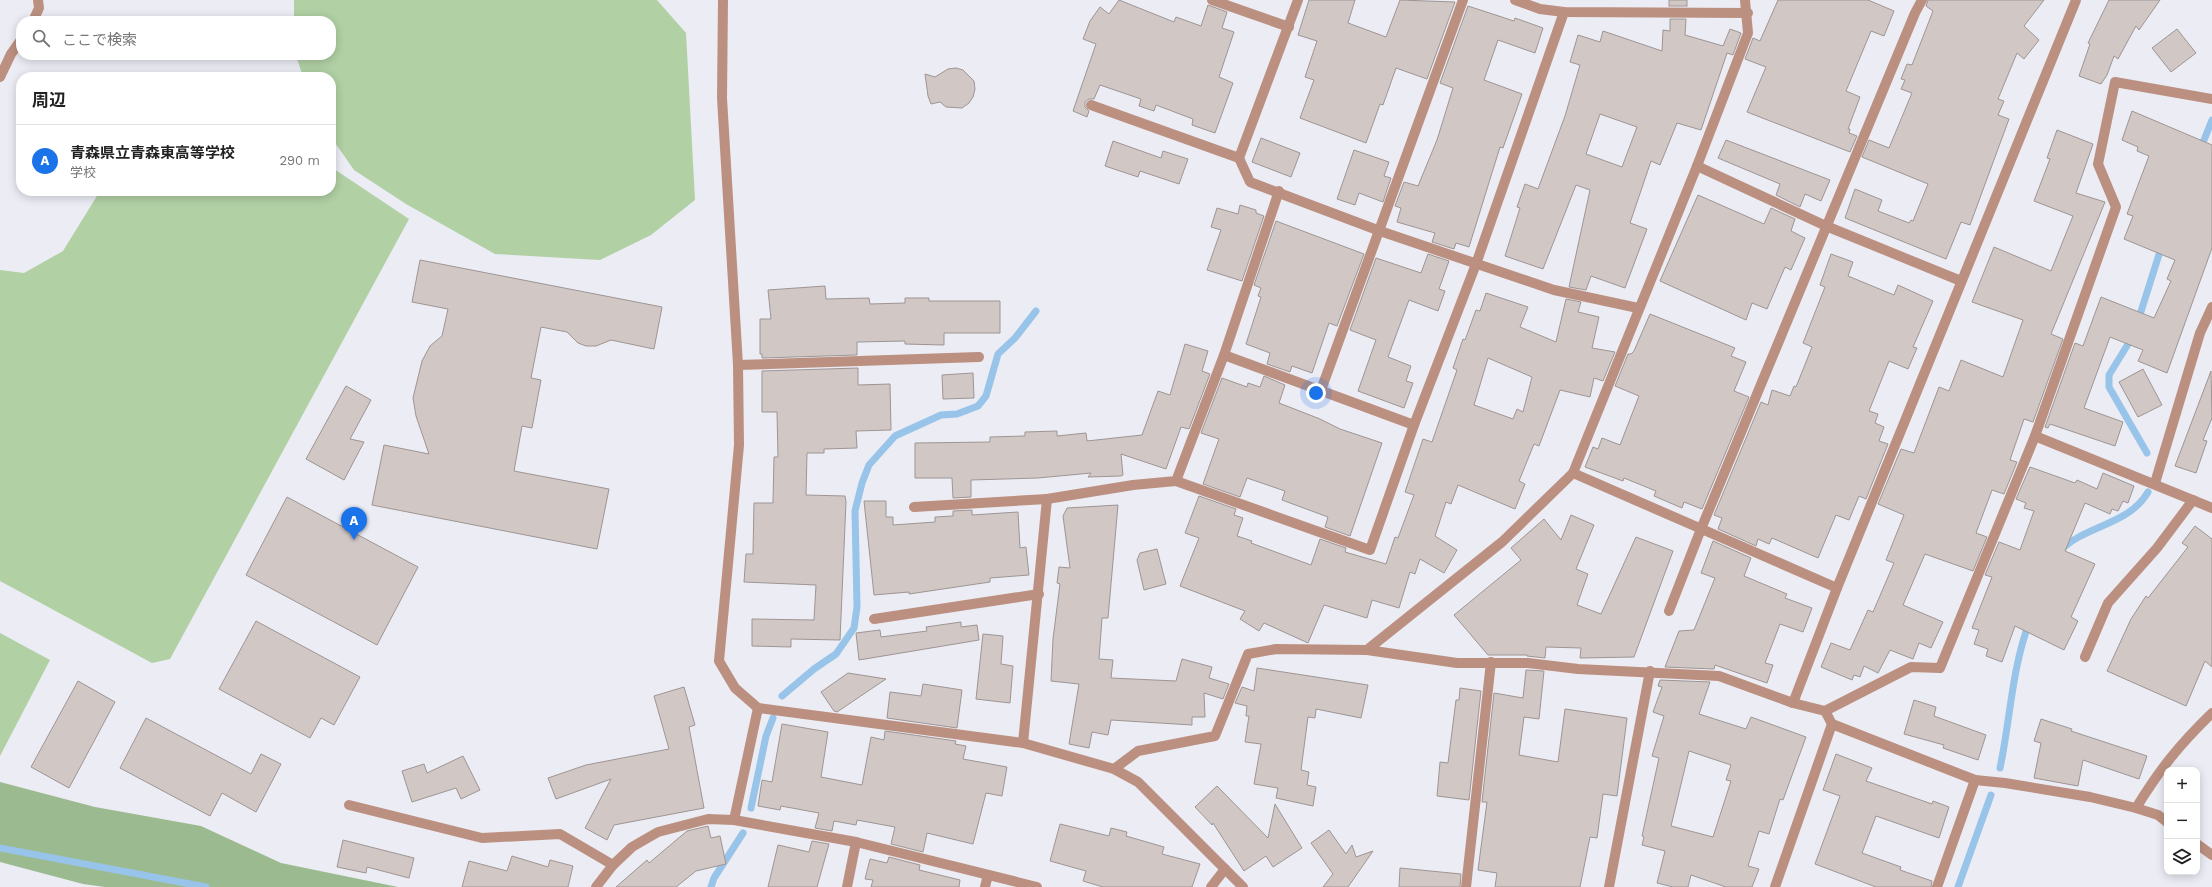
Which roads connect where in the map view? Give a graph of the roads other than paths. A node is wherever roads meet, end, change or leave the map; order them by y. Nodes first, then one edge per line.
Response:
1 (38, 0) edge
2 (723, 0) edge
3 (1212, 0) edge
4 (1298, 0) edge
5 (1463, 0) edge
6 (1515, 0) edge
7 (1745, 0) edge
8 (1922, 0) edge
9 (2076, 0) edge
10 (1564, 12) junction
11 (1748, 13) junction
12 (36, 16) edge
13 (1289, 27) junction
14 (16, 49) edge
15 (0, 77) edge
16 (2212, 99) edge
17 (1091, 105) dead end
18 (1239, 158) junction
19 (1697, 166) junction
20 (1278, 192) junction
21 (1826, 226) junction
22 (1380, 231) junction
23 (1476, 264) junction
24 (1961, 281) junction
25 (2212, 307) edge
26 (1638, 308) junction
27 (1224, 355) junction
28 (980, 357) dead end
29 (738, 364) junction
30 (1321, 390) junction
31 (1414, 425) junction
32 (2035, 436) junction
33 (1573, 473) junction
34 (1176, 481) junction
35 (2155, 483) junction
36 (1047, 499) junction
37 (2194, 500) junction
38 (914, 508) dead end
39 (2212, 508) edge
40 (1701, 529) junction
41 (1837, 588) junction
42 (1039, 594) junction
43 (1669, 611) dead end
44 (874, 619) dead end
45 (1367, 650) junction
46 (2085, 657) dead end
47 (1491, 662) junction
48 (1650, 671) junction
49 (1793, 703) junction
50 (758, 708) junction
51 (1825, 711) junction
52 (2212, 713) edge
53 (1832, 724) junction
54 (1023, 743) junction
55 (1114, 769) junction
56 (1975, 780) junction
57 (349, 805) dead end
58 (2136, 808) junction
59 (734, 820) junction
60 (2164, 820) edge
61 (856, 842) junction
62 (2200, 846) edge
63 (2212, 855) edge
64 (613, 865) junction
65 (1225, 869) junction
66 (988, 875) junction
67 (596, 887) edge
68 (847, 887) edge
69 (986, 887) edge
70 (1036, 887) edge
71 (1211, 887) edge
72 (1243, 887) edge
73 (1466, 887) edge
74 (1609, 887) edge
75 (1775, 887) edge
76 (1937, 887) edge

1 - 12 street
2 - 29 street
3 - 13 street
4 - 13 street
5 - 22 street
6 - 10 street
7 - 11 street
8 - 21 street
9 - 24 street
10 - 11 street
10 - 23 street
11 - 19 street
13 - 18 street
14 - 15 street
16 - 32 street
17 - 18 street
18 - 20 street
19 - 21 street
19 - 26 street
20 - 22 street
20 - 27 street
21 - 24 street
21 - 40 street
22 - 23 street
22 - 30 street
23 - 26 street
23 - 31 street
24 - 41 street
25 - 35 street
26 - 33 street
27 - 30 street
27 - 34 street
28 - 29 street
29 - 50 street
30 - 31 street
31 - 34 street
32 - 35 street
32 - 51 street
33 - 40 street
33 - 45 street
34 - 36 street
35 - 37 street
36 - 38 street
36 - 42 street
37 - 39 street
37 - 46 street
40 - 41 street
40 - 43 street
41 - 49 street
42 - 44 street
42 - 54 street
45 - 47 street
45 - 55 street
47 - 48 street
47 - 73 street
48 - 49 street
48 - 74 street
49 - 51 street
50 - 54 street
50 - 59 street
51 - 53 street
52 - 58 street
53 - 56 street
53 - 75 street
54 - 55 street
55 - 65 street
56 - 58 street
56 - 76 street
57 - 64 street
58 - 60 street
59 - 61 street
59 - 64 street
61 - 66 street
61 - 68 street
62 - 63 street
64 - 67 street
65 - 71 street
65 - 72 street
66 - 69 street
66 - 70 street

